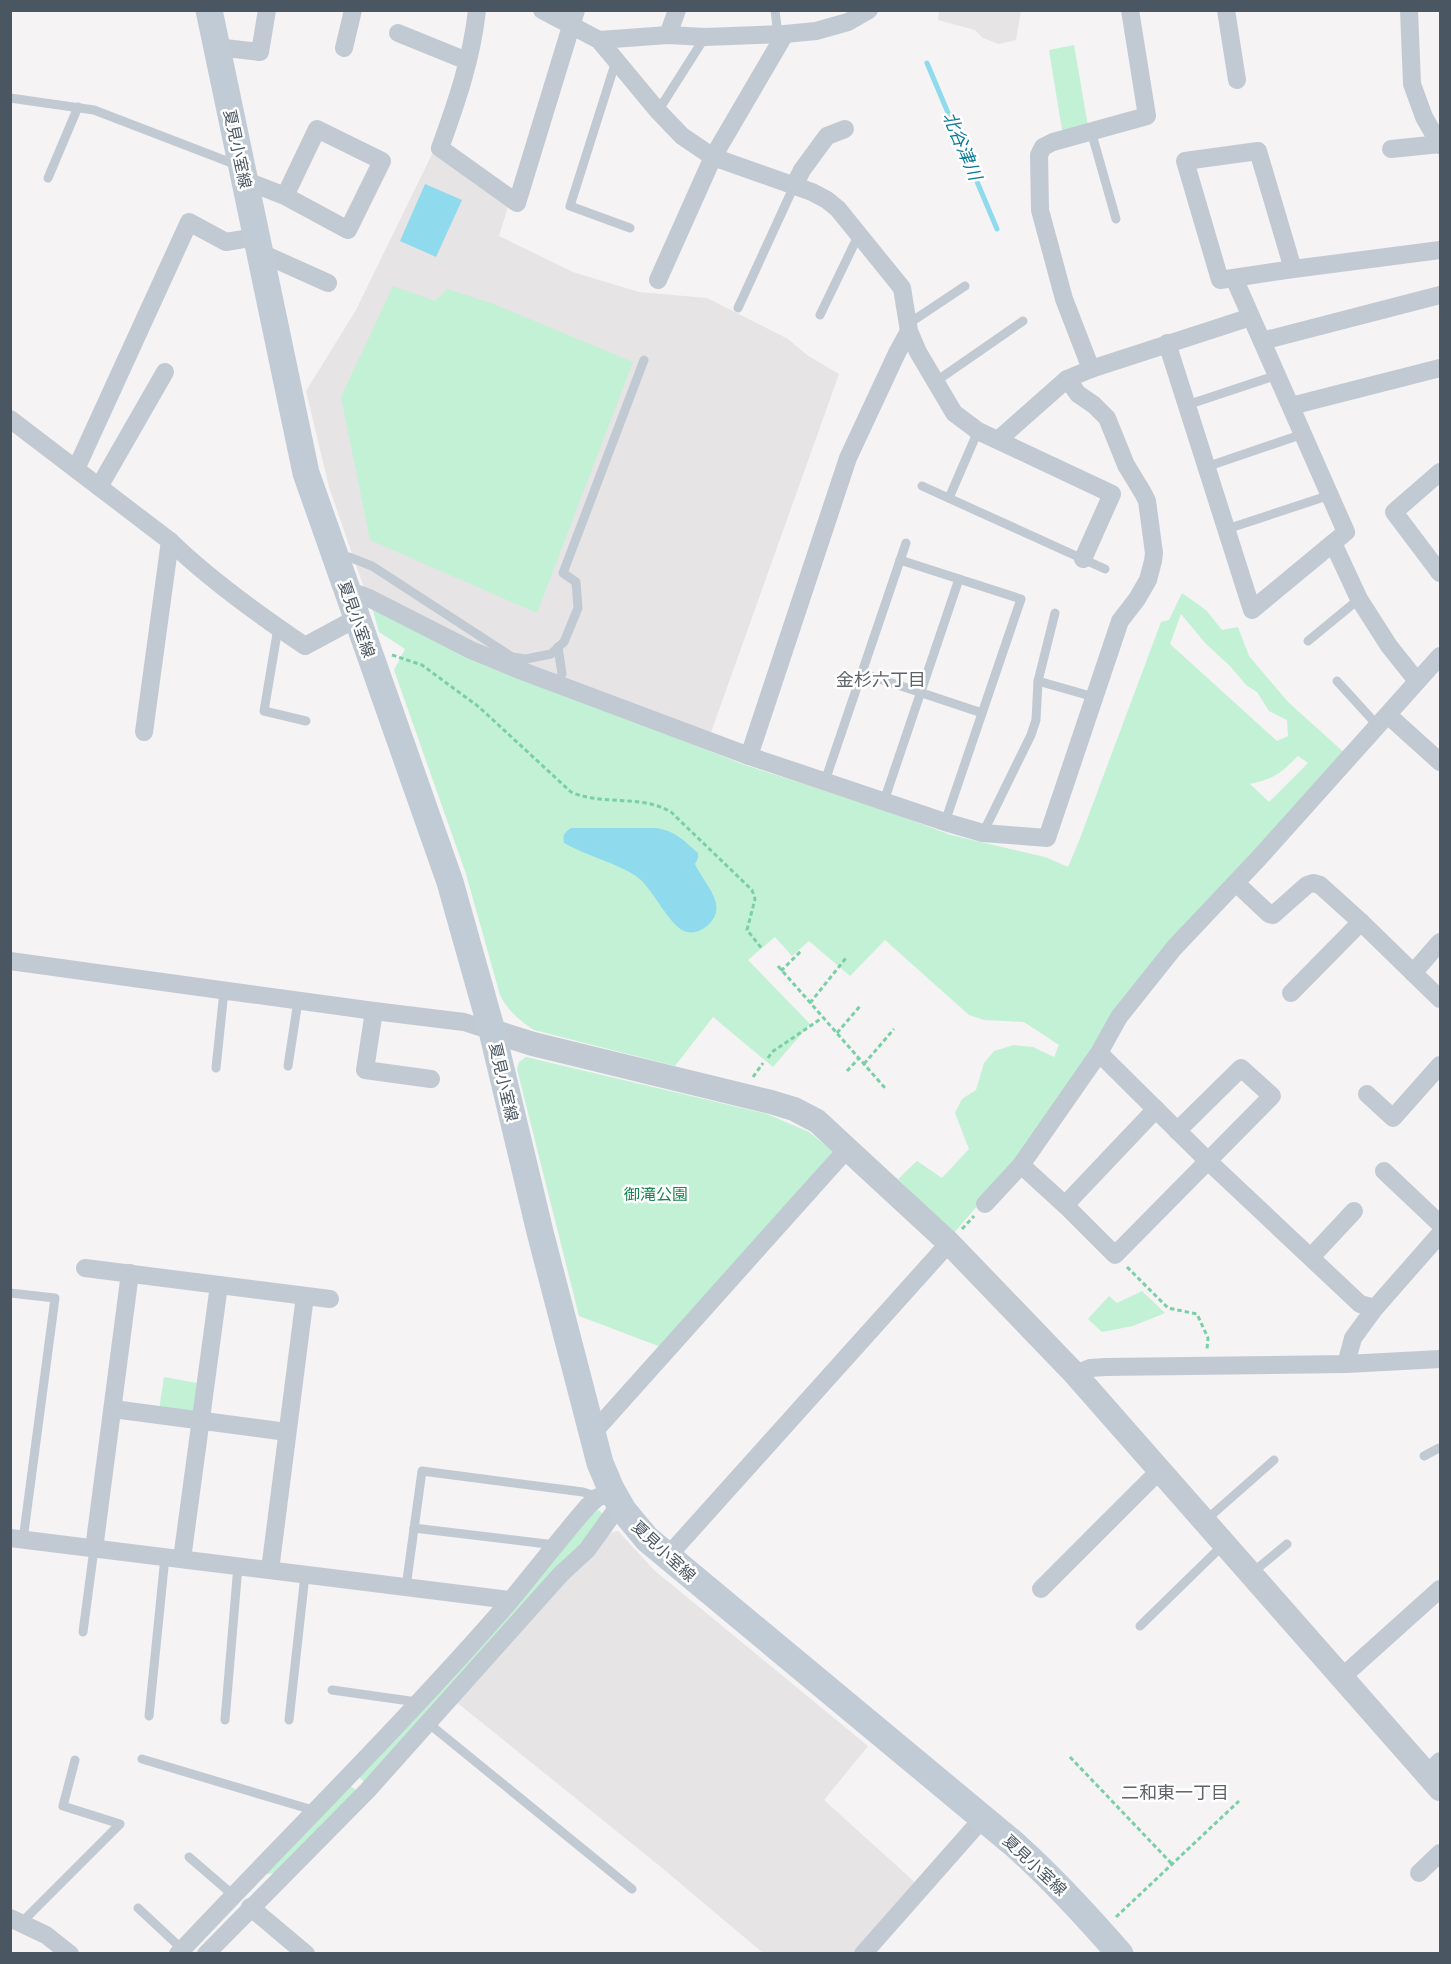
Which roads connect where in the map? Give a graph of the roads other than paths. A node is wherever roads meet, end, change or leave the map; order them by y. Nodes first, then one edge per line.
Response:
1 (208, 10) edge
2 (267, 10) edge
3 (353, 10) edge
4 (477, 10) edge
5 (542, 10) edge
6 (677, 10) edge
7 (775, 10) edge
8 (868, 10) edge
9 (1130, 10) edge
10 (1226, 10) edge
11 (1409, 10) edge
12 (573, 18) edge
13 (398, 33) dead end
14 (781, 34) junction
15 (668, 35) junction
16 (705, 37) junction
17 (599, 40) junction
18 (216, 47) junction
19 (344, 48) dead end
20 (467, 61) junction
21 (616, 61) junction
22 (1237, 80) dead end
23 (10, 98) edge
24 (78, 107) junction
25 (658, 111) junction
26 (845, 129) dead end
27 (1091, 131) junction
28 (1440, 144) edge
29 (1391, 149) dead end
30 (713, 158) junction
31 (243, 173) junction
32 (48, 178) dead end
33 (794, 186) junction
34 (285, 196) junction
35 (1116, 219) dead end
36 (630, 228) dead end
37 (859, 234) junction
38 (258, 244) junction
39 (1440, 250) edge
40 (1293, 269) junction
41 (1234, 278) junction
42 (658, 280) dead end
43 (328, 283) dead end
44 (964, 286) dead end
45 (1440, 295) edge
46 (738, 308) dead end
47 (820, 315) dead end
48 (1251, 317) junction
49 (1023, 321) dead end
50 (909, 328) junction
51 (1262, 341) junction
52 (1167, 343) junction
53 (644, 360) dead end
54 (1440, 368) edge
55 (1090, 369) junction
56 (165, 372) dead end
57 (1277, 375) junction
58 (1067, 379) junction
59 (935, 382) junction
60 (1187, 405) junction
61 (1291, 406) junction
62 (10, 418) edge
63 (978, 431) junction
64 (1303, 434) junction
65 (998, 440) junction
66 (1206, 467) junction
67 (76, 469) junction
68 (1440, 472) edge
69 (922, 486) dead end
70 (99, 487) junction
71 (1330, 495) junction
72 (949, 498) junction
73 (1227, 530) junction
74 (170, 541) junction
75 (906, 543) dead end
76 (1333, 543) junction
77 (1083, 559) junction
78 (336, 560) junction
79 (900, 560) junction
80 (1105, 569) dead end
81 (1440, 573) edge
82 (958, 579) junction
83 (347, 590) junction
84 (1359, 598) junction
85 (1055, 613) dead end
86 (357, 618) junction
87 (278, 627) junction
88 (1308, 641) dead end
89 (558, 647) junction
90 (1440, 656) edge
91 (862, 673) junction
92 (1038, 681) junction
93 (1337, 681) dead end
94 (1417, 681) junction
95 (557, 685) junction
96 (921, 693) junction
97 (1094, 697) junction
98 (982, 713) junction
99 (306, 721) dead end
100 (1384, 721) junction
101 (144, 732) dead end
102 (749, 756) junction
103 (1440, 762) edge
104 (825, 781) junction
105 (884, 801) junction
106 (945, 822) junction
107 (983, 833) junction
108 (1236, 883) junction
109 (1362, 922) junction
110 (1440, 942) edge
111 (10, 961) edge
112 (1413, 973) junction
113 (224, 991) junction
114 (1291, 993) dead end
115 (1440, 999) edge
116 (298, 1001) junction
117 (374, 1011) junction
118 (492, 1031) junction
119 (1099, 1053) junction
120 (1440, 1065) edge
121 (288, 1066) dead end
122 (216, 1068) dead end
123 (431, 1079) dead end
124 (1367, 1094) dead end
125 (1156, 1109) junction
126 (1177, 1131) junction
127 (848, 1148) junction
128 (1208, 1161) junction
129 (1021, 1165) junction
130 (1384, 1171) dead end
131 (985, 1204) road end
132 (1065, 1205) junction
133 (1353, 1211) dead end
134 (1440, 1224) edge
135 (1440, 1234) edge
136 (949, 1243) junction
137 (1311, 1257) junction
138 (86, 1268) dead end
139 (130, 1273) junction
140 (219, 1285) junction
141 (10, 1293) edge
142 (305, 1296) junction
143 (330, 1299) dead end
144 (1376, 1308) junction
145 (1440, 1360) edge
146 (1346, 1364) junction
147 (1075, 1374) junction
148 (113, 1409) junction
149 (200, 1420) junction
150 (287, 1432) junction
151 (592, 1434) junction
152 (1440, 1449) edge
153 (1424, 1456) dead end
154 (1274, 1460) dead end
155 (1160, 1470) junction
156 (611, 1498) junction
157 (1205, 1521) junction
158 (414, 1528) junction
159 (17, 1539) edge
160 (1225, 1544) junction
161 (1287, 1544) dead end
162 (555, 1545) junction
163 (94, 1549) junction
164 (668, 1557) junction
165 (174, 1558) junction
166 (238, 1566) junction
167 (270, 1570) junction
168 (1251, 1574) junction
169 (305, 1575) junction
170 (406, 1587) junction
171 (1041, 1589) dead end
172 (1440, 1589) edge
173 (510, 1600) junction
174 (1140, 1626) dead end
175 (83, 1632) dead end
176 (1342, 1677) junction
177 (332, 1690) dead end
178 (417, 1702) junction
179 (149, 1716) dead end
180 (225, 1720) dead end
181 (289, 1720) dead end
182 (428, 1723) junction
183 (142, 1759) dead end
184 (75, 1760) dead end
185 (1436, 1775) edge
186 (350, 1776) junction
187 (367, 1791) junction
188 (316, 1811) junction
189 (983, 1818) junction
190 (1440, 1852) edge
191 (189, 1857) dead end
192 (1419, 1874) dead end
193 (632, 1889) dead end
194 (234, 1895) junction
195 (250, 1907) junction
196 (138, 1908) dead end
197 (16, 1920) edge
198 (180, 1951) edge
199 (70, 1953) edge
200 (206, 1953) edge
201 (306, 1953) edge
202 (863, 1953) edge
203 (1120, 1953) edge

1 - 18 main road, 夏見小室線
2 - 18 street
3 - 19 street
4 - 20 street
5 - 12 street
6 - 15 street
7 - 14 lane
8 - 14 street
9 - 27 street
10 - 22 street
11 - 28 street
12 - 17 street
12 - 20 street
13 - 20 street
14 - 16 street
14 - 30 street
15 - 16 street
15 - 17 street
16 - 25 lane
17 - 21 street
18 - 31 main road, 夏見小室線
21 - 25 street
21 - 36 lane
23 - 24 lane
24 - 31 lane
24 - 32 lane
25 - 30 street
26 - 33 street
27 - 35 lane
27 - 55 street
28 - 29 street
30 - 33 street
30 - 42 street
31 - 34 street
31 - 38 main road, 夏見小室線
33 - 37 street
33 - 46 lane
34 - 34 street
37 - 47 lane
37 - 50 street
38 - 43 street
38 - 67 street
38 - 78 main road, 夏見小室線
39 - 40 street
40 - 41 street
40 - 41 street
41 - 48 street
44 - 50 lane
45 - 51 street
48 - 51 street
48 - 52 street
49 - 59 lane
50 - 59 street
50 - 102 street
51 - 57 street
52 - 55 street
52 - 60 street
53 - 89 lane
54 - 61 street
55 - 58 street
56 - 70 street
57 - 60 lane
57 - 61 street
58 - 65 street
58 - 97 street
59 - 63 street
60 - 66 street
61 - 64 street
62 - 67 street
63 - 65 street
63 - 72 lane
64 - 66 lane
64 - 71 street
65 - 77 street
66 - 73 street
67 - 70 street
68 - 81 street
69 - 72 lane
70 - 74 street
71 - 73 lane
71 - 76 street
72 - 77 lane
73 - 76 street
74 - 87 street
74 - 101 street
75 - 79 lane
76 - 84 street
77 - 80 lane
78 - 83 main road, 夏見小室線
78 - 89 lane
79 - 82 lane
79 - 91 lane
82 - 96 lane
82 - 98 lane
83 - 86 main road, 夏見小室線
83 - 95 street
84 - 88 lane
84 - 94 street
85 - 92 lane
86 - 87 street
86 - 118 main road, 夏見小室線
87 - 99 lane
89 - 95 lane
90 - 94 street
91 - 96 lane
91 - 104 lane
92 - 97 lane
92 - 107 lane
93 - 100 lane
94 - 100 street
95 - 102 street
96 - 98 lane
96 - 105 lane
97 - 107 street
98 - 106 lane
100 - 103 street
100 - 108 street
102 - 104 street
104 - 105 street
105 - 106 street
106 - 107 street
108 - 109 street
108 - 119 street
109 - 112 street
109 - 114 street
110 - 112 street
111 - 113 street
112 - 115 street
113 - 116 street
113 - 122 lane
116 - 117 street
116 - 121 lane
117 - 118 street
117 - 123 street
118 - 127 street
118 - 151 main road, 夏見小室線
119 - 125 street
119 - 129 street
120 - 124 street
125 - 126 street
125 - 132 street
126 - 128 street
126 - 128 street
127 - 136 street
127 - 151 street
128 - 132 street
128 - 137 street
129 - 131 street
129 - 132 street
130 - 134 street
133 - 137 street
135 - 144 street
136 - 147 street
136 - 164 street
137 - 144 street
138 - 139 street
139 - 140 street
139 - 148 street
140 - 142 street
140 - 149 street
141 - 159 lane
142 - 143 street
142 - 150 street
144 - 146 street
145 - 146 street
146 - 147 street
147 - 155 street
148 - 149 street
148 - 163 street
149 - 150 street
149 - 165 street
150 - 167 street
151 - 156 main road, 夏見小室線
152 - 153 lane
154 - 157 lane
155 - 157 street
155 - 171 street
156 - 158 lane
156 - 162 street
156 - 164 main road, 夏見小室線
156 - 182 street
157 - 160 street
158 - 162 lane
158 - 170 lane
159 - 163 street
160 - 168 street
160 - 174 lane
161 - 168 lane
162 - 173 street
163 - 165 street
163 - 175 lane
164 - 189 main road, 夏見小室線
165 - 166 street
165 - 179 lane
166 - 167 street
166 - 180 lane
167 - 169 street
168 - 176 street
169 - 170 street
169 - 181 lane
170 - 173 street
172 - 176 street
173 - 178 street
176 - 185 street
177 - 178 lane
178 - 186 street
182 - 187 street
182 - 193 lane
183 - 188 lane
184 - 197 lane
186 - 187 street
186 - 188 street
187 - 195 street
188 - 194 street
189 - 202 street
189 - 203 main road, 夏見小室線
190 - 192 street
191 - 194 lane
194 - 198 street
195 - 200 street
195 - 201 street
196 - 198 lane
197 - 199 street

